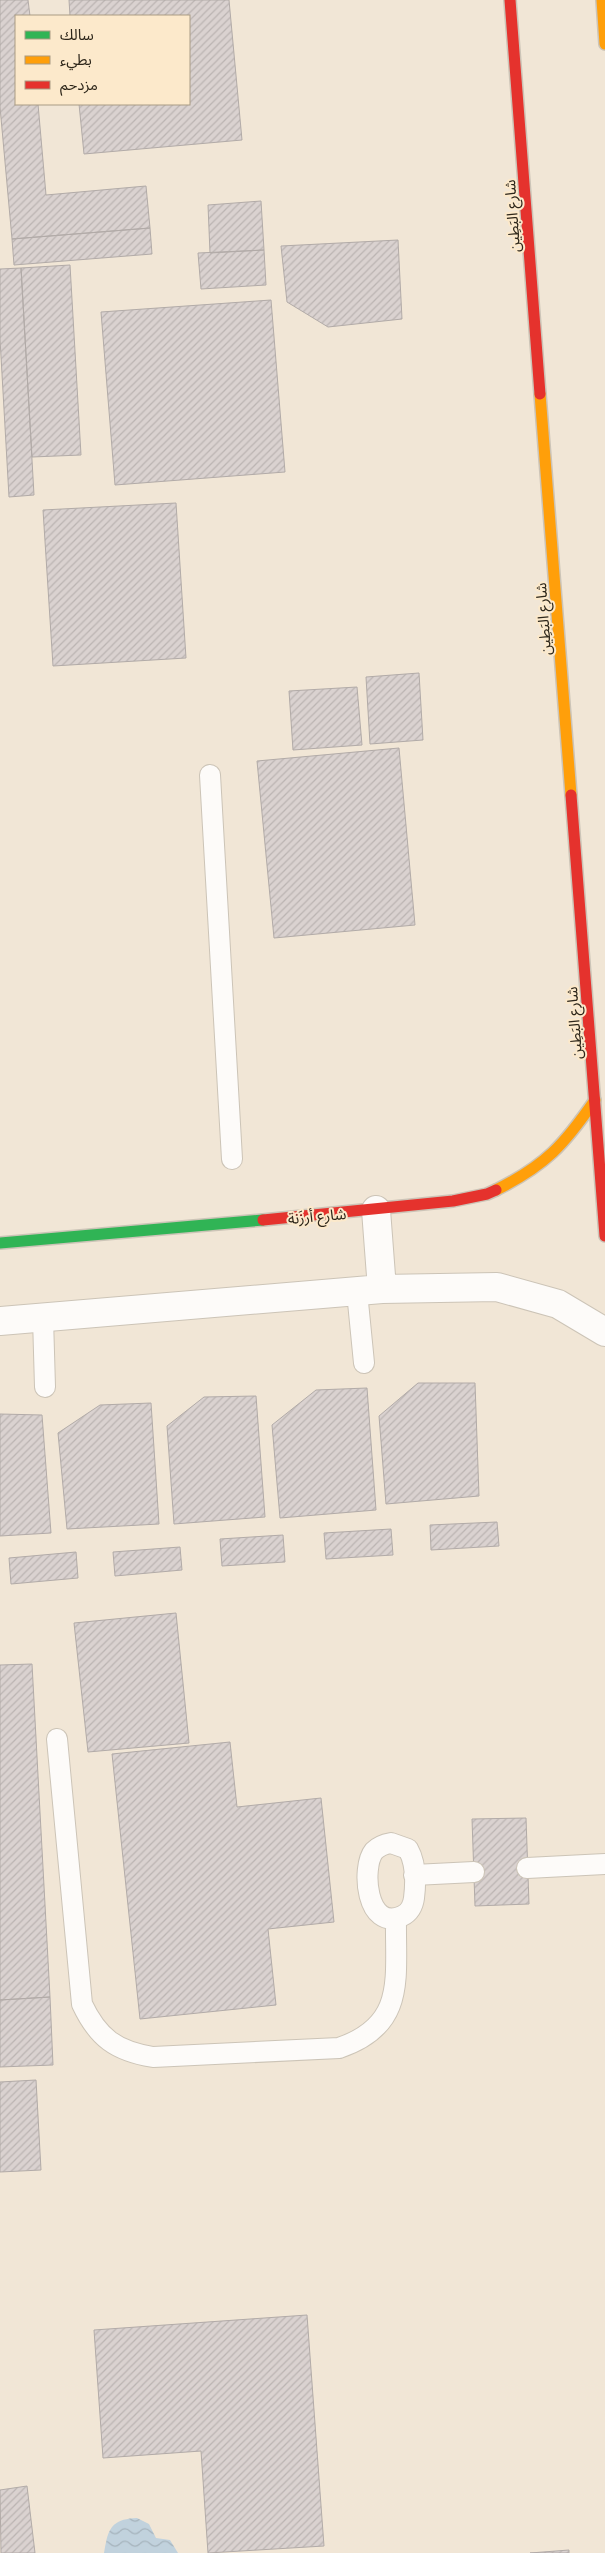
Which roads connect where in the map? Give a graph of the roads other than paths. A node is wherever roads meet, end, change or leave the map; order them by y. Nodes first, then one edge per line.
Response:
1 (510, 0) edge
2 (602, 0) edge
3 (605, 44) edge
4 (210, 775) dead end
5 (595, 1100) junction
6 (232, 1159) dead end
7 (376, 1210) junction
8 (605, 1236) edge
9 (0, 1243) edge
10 (370, 1290) junction
11 (43, 1318) junction
12 (0, 1321) edge
13 (605, 1332) edge
14 (364, 1364) dead end
15 (45, 1388) dead end
16 (57, 1739) dead end
17 (605, 1864) edge
18 (527, 1868) dead end
19 (474, 1872) dead end
20 (414, 1875) junction
21 (396, 1918) junction

1 - 5 main road, شارع البَطِين
2 - 3 main road
4 - 6 lane
5 - 7 main road, شارع أرزَنة
5 - 8 main road, شارع البَطِين
7 - 9 main road, شارع أرزَنة
7 - 10 street
10 - 11 street
10 - 13 street
10 - 14 lane
11 - 12 street
11 - 15 lane
16 - 21 lane
17 - 18 lane
19 - 20 lane
20 - 21 lane
20 - 21 lane

